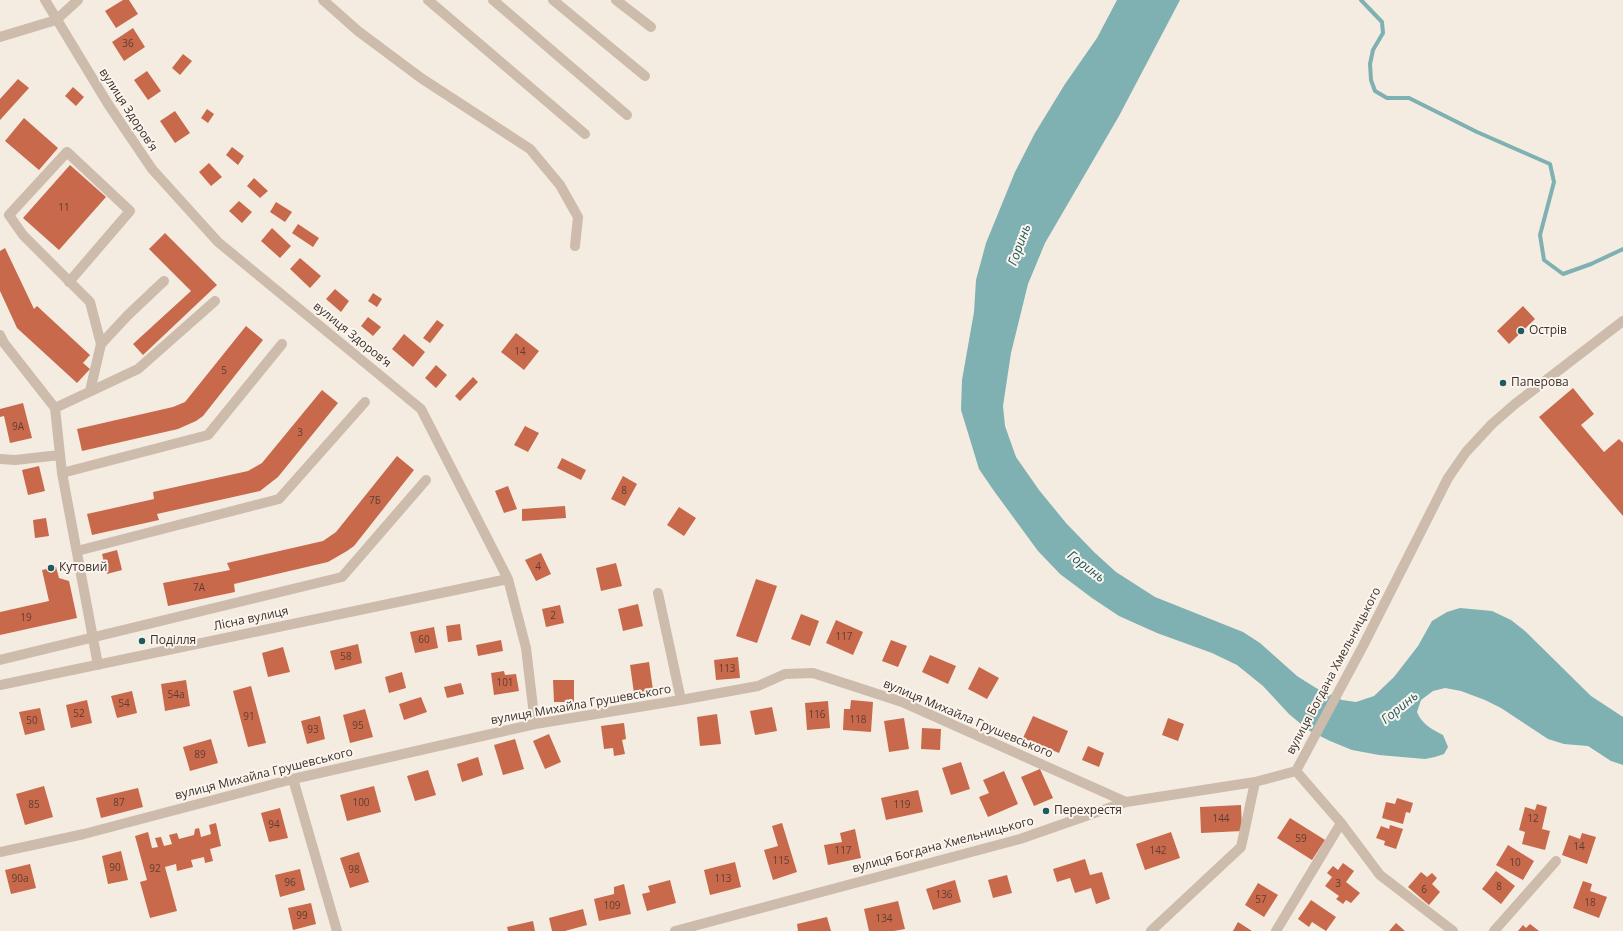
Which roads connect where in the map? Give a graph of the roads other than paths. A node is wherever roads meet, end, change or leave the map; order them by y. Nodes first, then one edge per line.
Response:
1 (45, 0) edge
2 (78, 0) edge
3 (323, 0) edge
4 (428, 0) edge
5 (493, 0) edge
6 (553, 0) edge
7 (616, 0) edge
8 (56, 20) junction
9 (651, 27) dead end
10 (0, 37) edge
11 (645, 76) dead end
12 (627, 115) dead end
13 (585, 134) dead end
14 (575, 246) dead end
15 (164, 281) dead end
16 (69, 282) junction
17 (215, 301) dead end
18 (1623, 321) edge
19 (0, 335) edge
20 (102, 344) junction
21 (282, 344) dead end
22 (90, 391) junction
23 (365, 402) dead end
24 (55, 408) junction
25 (60, 455) junction
26 (0, 459) edge
27 (62, 472) junction
28 (426, 480) dead end
29 (76, 551) junction
30 (508, 579) junction
31 (658, 593) dead end
32 (94, 638) junction
33 (0, 660) edge
34 (98, 665) junction
35 (0, 685) edge
36 (681, 700) junction
37 (535, 724) junction
38 (1296, 771) junction
39 (293, 779) junction
40 (1255, 782) junction
41 (1126, 802) junction
42 (1341, 823) junction
43 (0, 852) edge
44 (1556, 861) dead end
45 (337, 931) edge
46 (675, 931) edge
47 (1151, 931) edge
48 (1276, 931) edge
49 (1453, 931) edge
50 (1494, 931) edge

1 - 8 street, вулиця Здоровʼя
2 - 8 street
3 - 14 street
4 - 13 street
5 - 12 street
6 - 11 street
7 - 9 street
8 - 10 street
8 - 30 street, вулиця Здоровʼя
15 - 20 street
16 - 16 street
16 - 20 street
17 - 22 street
18 - 38 street, вулиця Богдана Хмельницького
19 - 24 street
20 - 22 street
21 - 27 street
22 - 24 street
23 - 29 street
24 - 25 street
25 - 26 street
25 - 27 street
27 - 29 street
28 - 32 street
29 - 32 street
30 - 34 street, Лісна вулиця
30 - 37 street, вулиця Здоровʼя
31 - 36 street
32 - 33 street
32 - 34 street
34 - 35 street, Лісна вулиця
36 - 37 street, вулиця Михайла Грушевського
36 - 41 street, вулиця Михайла Грушевського
37 - 39 street, вулиця Михайла Грушевського
38 - 40 street, вулиця Богдана Хмельницького
38 - 42 street
39 - 43 street, вулиця Михайла Грушевського
39 - 45 street
40 - 41 street, вулиця Богдана Хмельницького
40 - 47 street
41 - 46 street, вулиця Богдана Хмельницького
42 - 48 street
42 - 49 street
44 - 50 street

